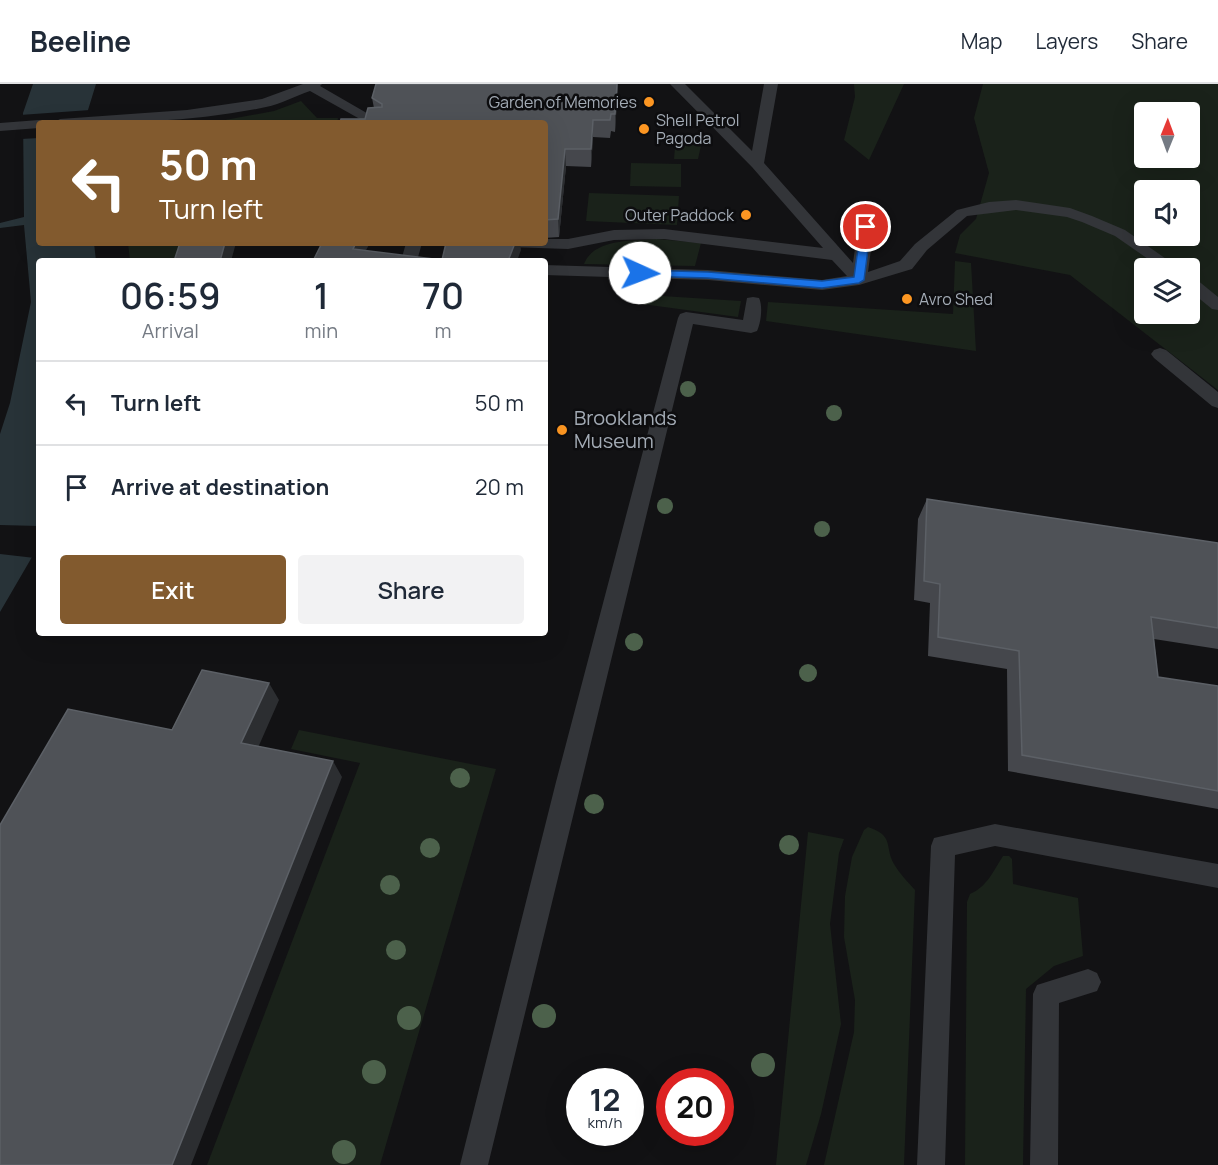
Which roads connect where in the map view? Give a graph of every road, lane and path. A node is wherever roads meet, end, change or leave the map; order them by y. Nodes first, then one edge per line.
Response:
1 (676, 84) edge
2 (771, 84) edge
3 (313, 85) edge
4 (111, 120) edge
5 (372, 120) edge
6 (36, 124) edge
7 (3, 126) edge
8 (757, 164) junction
9 (866, 227) dead end
10 (548, 244) edge
11 (836, 255) junction
12 (1156, 258) edge
13 (548, 270) edge
14 (859, 280) junction
15 (1200, 291) edge
16 (753, 302) dead end
17 (1218, 305) edge
18 (1160, 354) dead end
19 (1218, 402) edge
20 (1218, 876) edge
21 (1088, 982) dead end
22 (474, 1165) edge
23 (931, 1165) edge
24 (1044, 1165) edge

1 - 8 lane
2 - 8 lane
3 - 4 lane
3 - 5 lane
6 - 7 lane
8 - 11 lane
9 - 14 lane
10 - 11 lane
11 - 14 lane
12 - 14 lane
13 - 14 lane
15 - 17 lane
16 - 22 lane
18 - 19 lane
20 - 23 lane
21 - 24 lane

